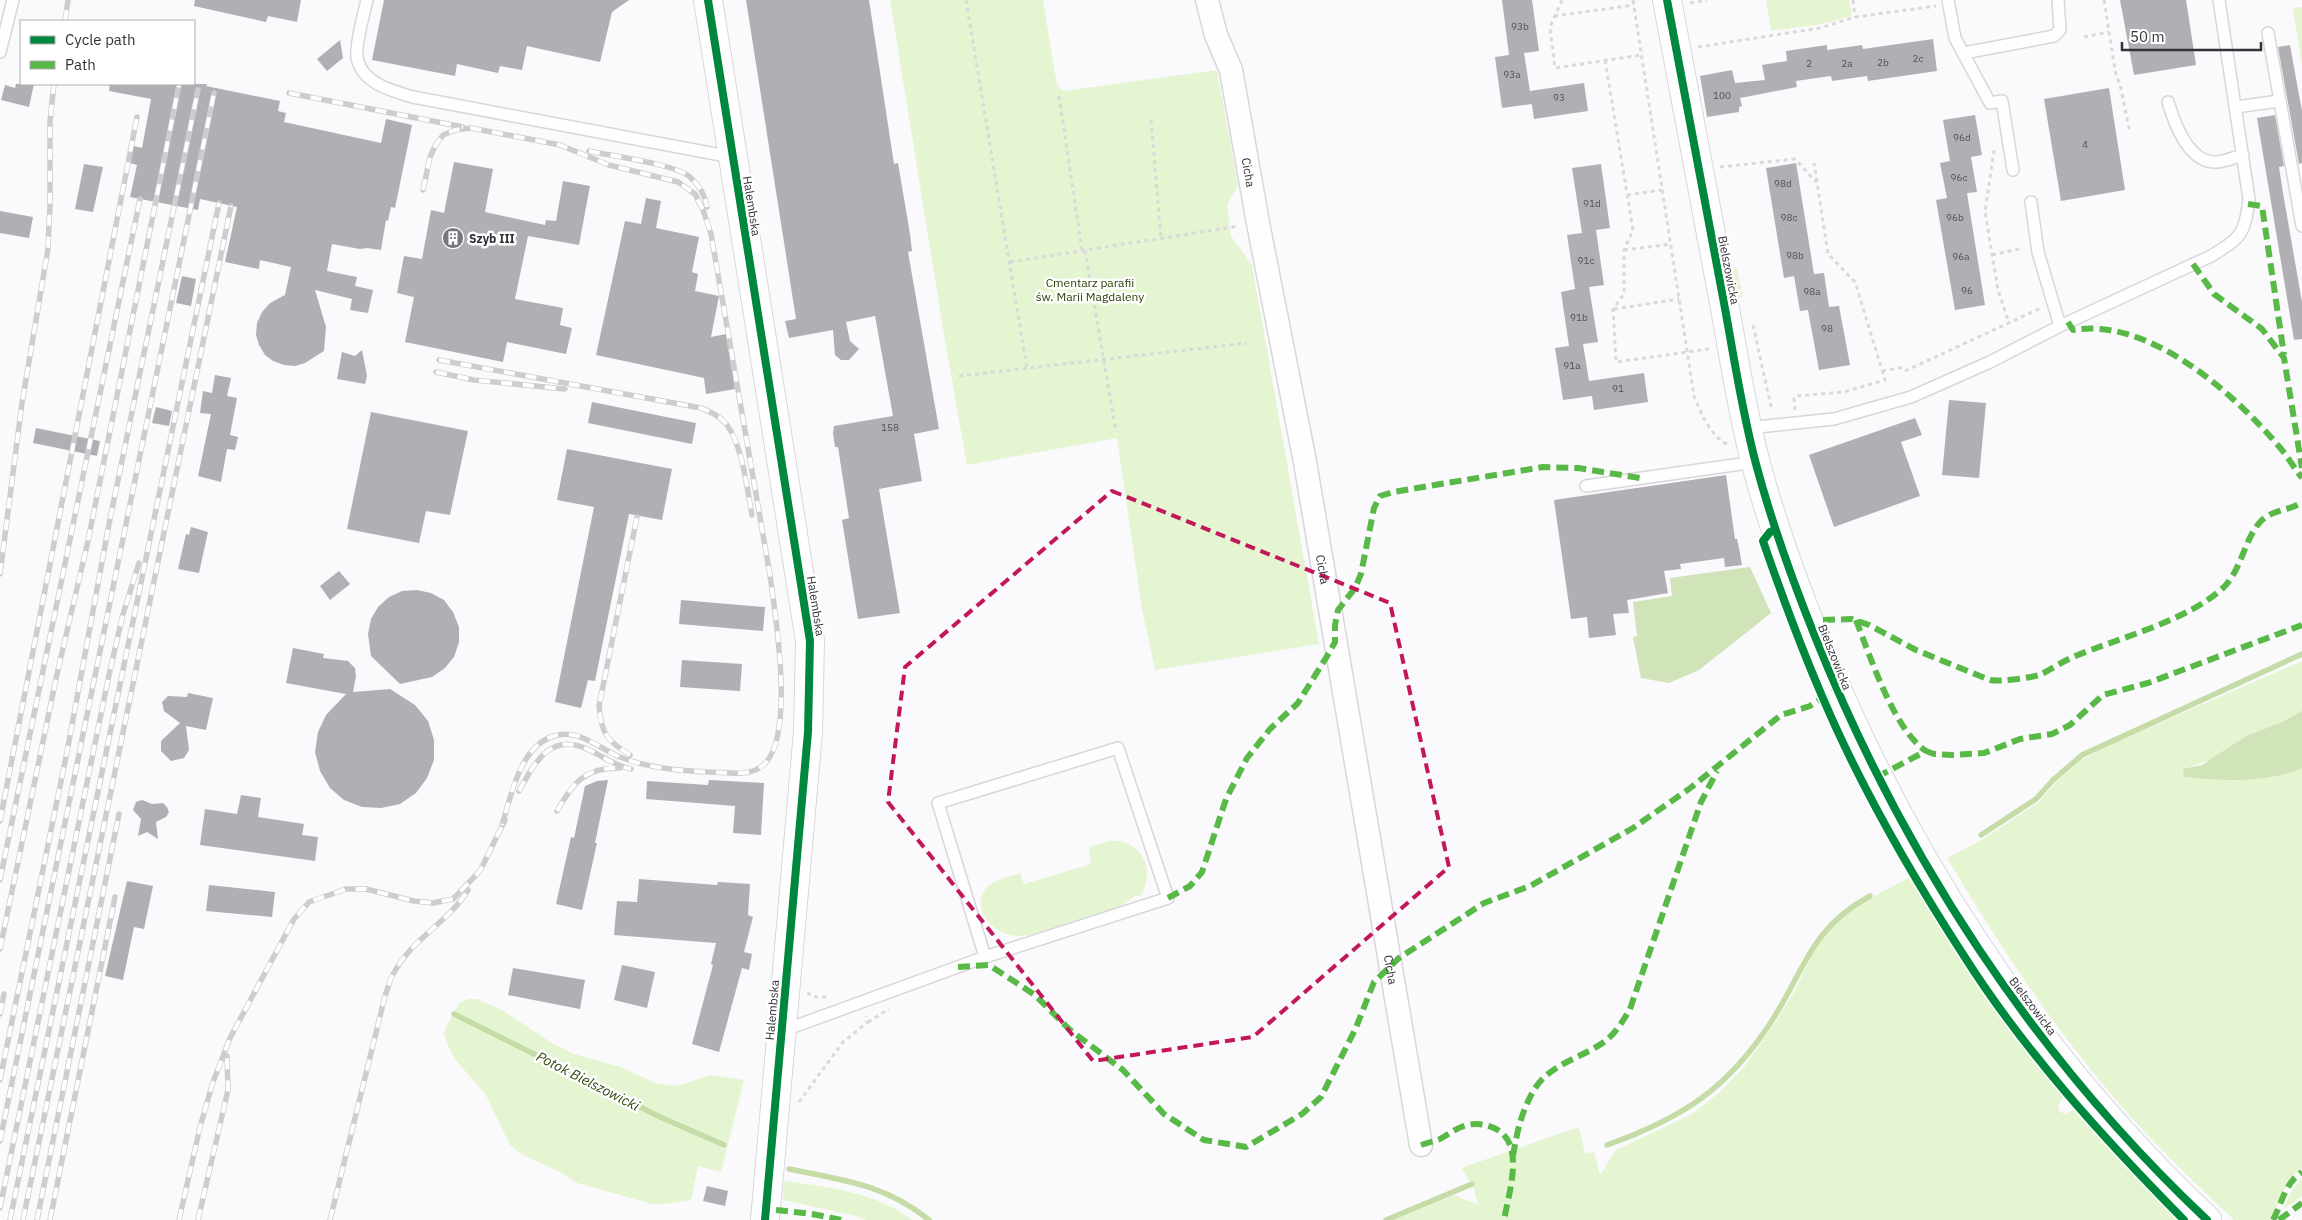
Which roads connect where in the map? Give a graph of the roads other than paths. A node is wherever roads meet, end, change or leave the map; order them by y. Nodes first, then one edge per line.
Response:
1 (13, 0) edge
2 (367, 0) edge
3 (708, 0) edge
4 (1207, 0) edge
5 (1667, 0) edge
6 (2058, 0) edge
7 (2218, 0) edge
8 (1949, 2) edge
9 (2268, 33) dead end
10 (0, 52) edge
11 (1964, 53) junction
12 (2279, 101) junction
13 (2168, 102) dead end
14 (2236, 107) junction
15 (732, 152) junction
16 (2243, 155) junction
17 (2014, 170) dead end
18 (2031, 202) dead end
19 (2302, 226) edge
20 (2060, 326) junction
21 (1748, 428) junction
22 (1748, 463) junction
23 (1586, 486) dead end
24 (985, 957) junction
25 (782, 1031) junction
26 (1421, 1145) dead end
27 (765, 1220) edge
28 (2207, 1220) edge

1 - 10 lane
2 - 15 lane
3 - 15 street, Halembska
4 - 26 street, Cicha
5 - 21 street, Bielszowicka
6 - 11 lane
7 - 14 lane
8 - 11 lane
9 - 12 lane
11 - 17 lane
12 - 14 lane
12 - 19 lane
13 - 16 lane
14 - 16 lane
15 - 25 street, Halembska
16 - 20 lane
18 - 20 lane
20 - 21 lane
21 - 22 street, Bielszowicka
22 - 23 lane
22 - 28 street, Bielszowicka
24 - 24 lane
24 - 25 lane
25 - 27 street, Halembska

